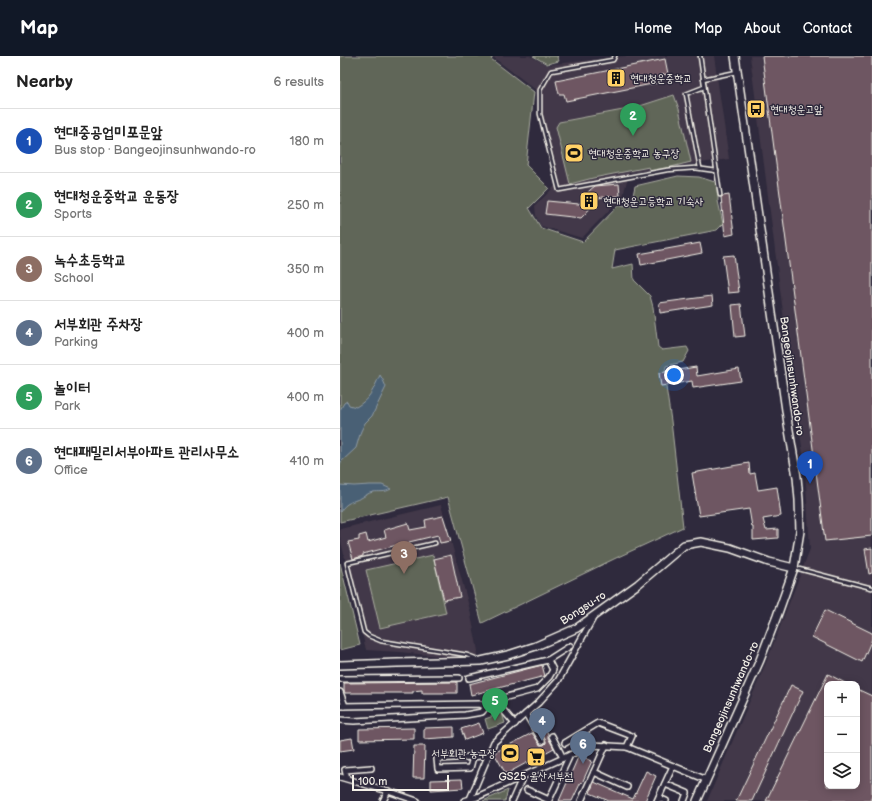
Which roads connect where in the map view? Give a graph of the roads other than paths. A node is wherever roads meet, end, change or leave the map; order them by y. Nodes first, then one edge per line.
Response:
1 (615, 56) edge
2 (700, 56) edge
3 (735, 56) edge
4 (737, 72) junction
5 (703, 79) junction
6 (704, 87) junction
7 (700, 168) junction
8 (717, 171) junction
9 (720, 195) dead end
10 (435, 543) dead end
11 (794, 568) junction
12 (872, 588) edge
13 (594, 616) junction
14 (570, 646) dead end
15 (548, 660) junction
16 (481, 661) junction
17 (340, 665) edge
18 (459, 678) dead end
19 (469, 678) dead end
20 (340, 679) edge
21 (340, 692) edge
22 (498, 704) junction
23 (343, 706) edge
24 (486, 708) junction
25 (526, 714) junction
26 (340, 720) edge
27 (515, 724) junction
28 (552, 736) dead end
29 (542, 740) dead end
30 (565, 743) dead end
31 (606, 745) junction
32 (627, 747) junction
33 (488, 755) junction
34 (570, 755) junction
35 (473, 757) junction
36 (563, 758) junction
37 (673, 766) junction
38 (371, 768) dead end
39 (594, 772) junction
40 (523, 776) junction
41 (340, 777) edge
42 (347, 778) junction
43 (707, 780) junction
44 (665, 784) junction
45 (627, 786) dead end
46 (527, 790) dead end
47 (388, 791) junction
48 (658, 799) edge
49 (467, 800) edge
50 (383, 801) edge
51 (416, 801) edge
52 (512, 801) edge
53 (581, 801) edge
54 (666, 801) edge
55 (684, 801) edge
56 (697, 801) edge

1 - 7 lane
2 - 5 lane
3 - 4 main road, Bangeojinsunhwando-ro
4 - 5 lane
4 - 11 main road, Bangeojinsunhwando-ro
5 - 6 lane
6 - 7 lane
6 - 8 lane
7 - 8 lane
8 - 9 lane
10 - 16 lane
11 - 12 lane
11 - 13 main road, Bongsu-ro
11 - 43 main road, Bangeojinsunhwando-ro
13 - 16 main road, Bongsu-ro
13 - 25 street
14 - 15 street
15 - 19 street
15 - 22 street
16 - 17 main road, Bongsu-ro
18 - 20 street
21 - 23 street
22 - 24 street
22 - 27 street
23 - 24 street
24 - 26 street
25 - 27 street
25 - 29 street
27 - 33 street
28 - 36 street
30 - 32 street
31 - 32 street
31 - 34 street
31 - 39 street
32 - 37 street
33 - 35 street
33 - 49 street
34 - 36 street
34 - 46 street
35 - 35 street
36 - 40 street
37 - 43 street
37 - 44 street
38 - 42 street
39 - 45 street
39 - 53 street
40 - 49 street
40 - 52 street
41 - 42 street
42 - 47 street
43 - 56 main road, Bangeojinsunhwando-ro
44 - 48 street
44 - 55 street
47 - 50 street
47 - 51 street
48 - 54 street

